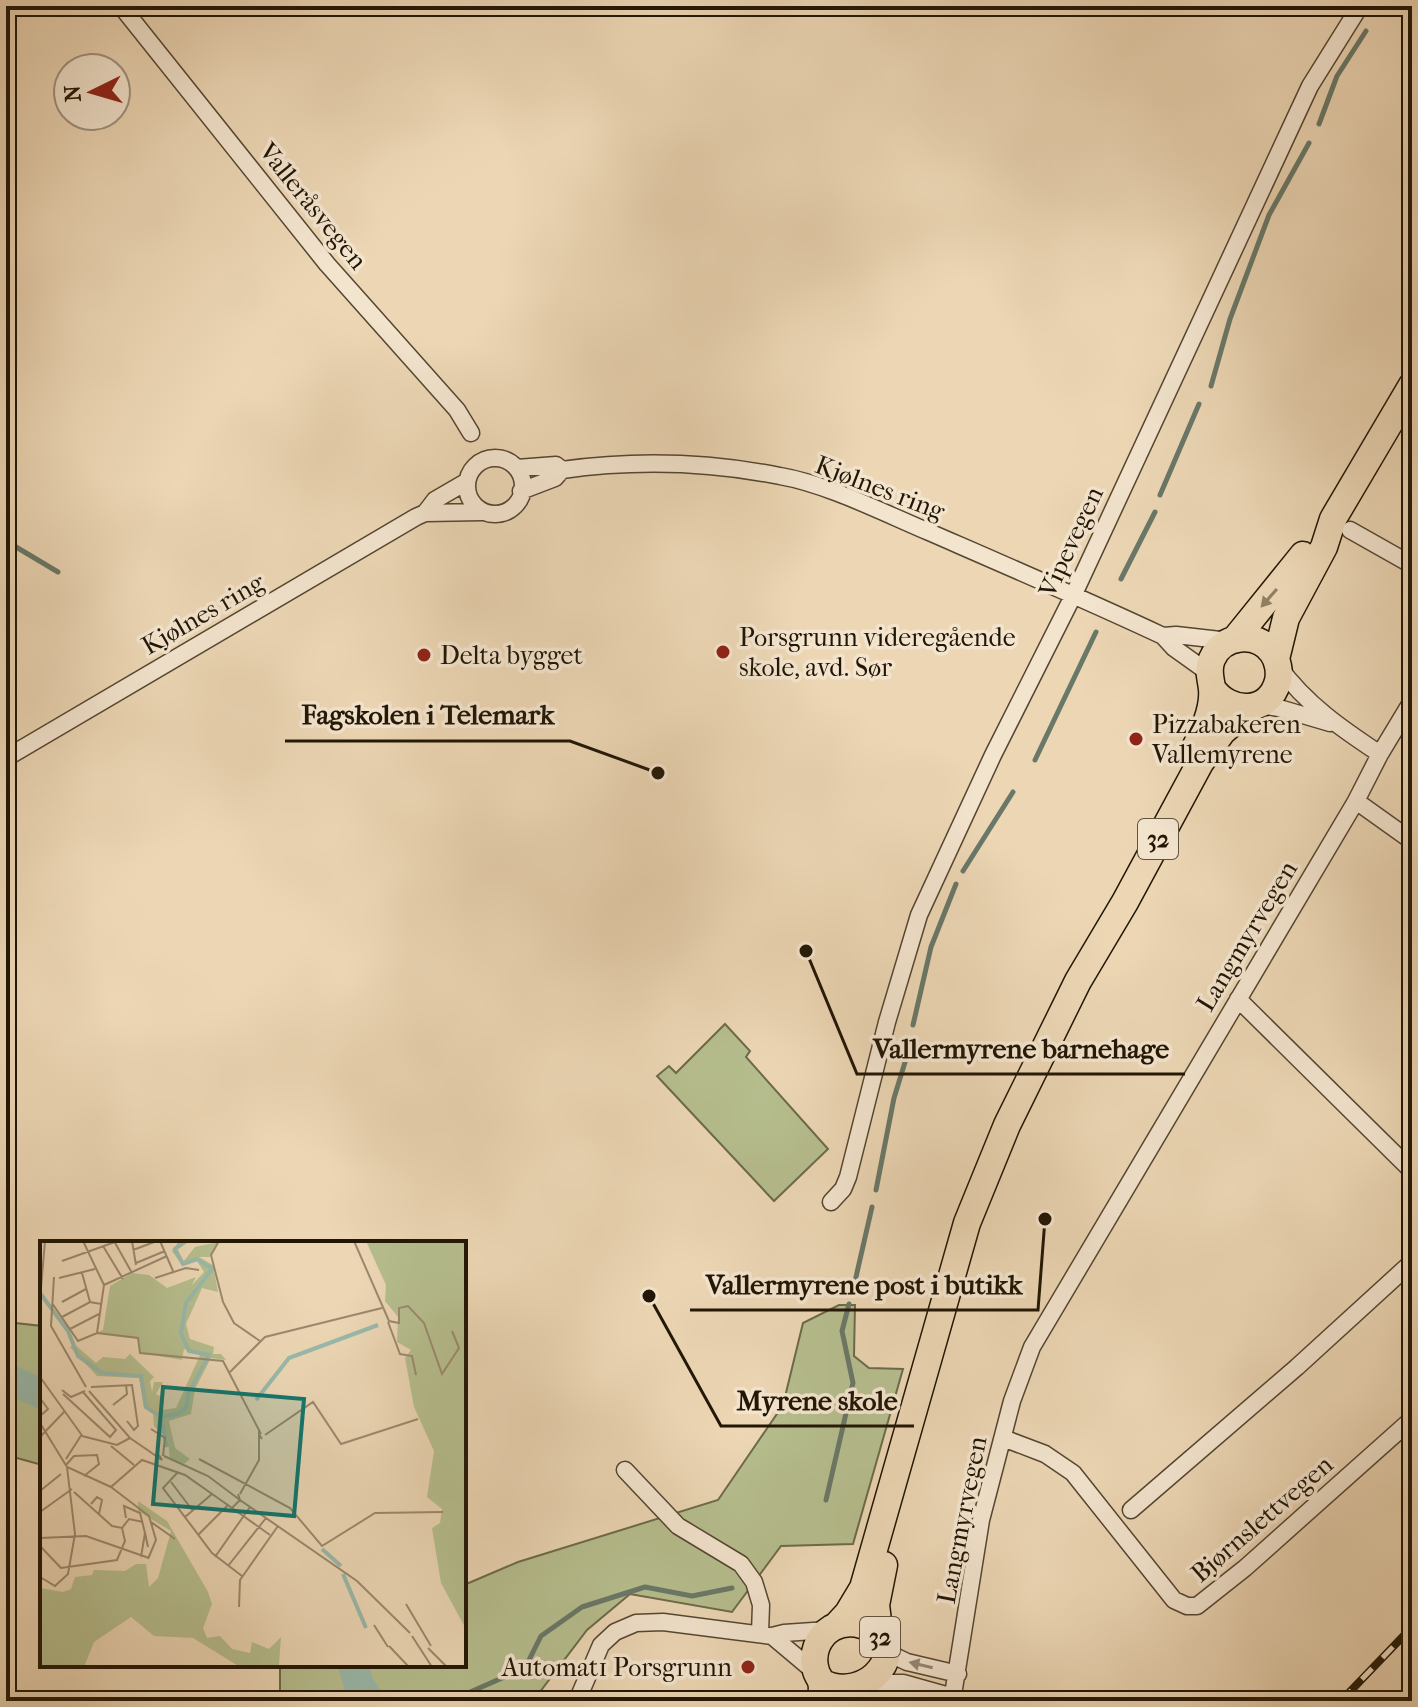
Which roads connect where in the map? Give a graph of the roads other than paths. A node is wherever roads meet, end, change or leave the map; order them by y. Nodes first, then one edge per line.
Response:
1 (121, 6) edge
2 (1360, 6) edge
3 (1412, 385) edge
4 (471, 433) dead end
5 (517, 468) junction
6 (562, 470) junction
7 (466, 482) junction
8 (521, 491) junction
9 (482, 512) junction
10 (425, 513) junction
11 (1342, 525) junction
12 (1412, 565) edge
13 (1074, 594) junction
14 (1163, 636) junction
15 (1233, 640) junction
16 (1277, 662) junction
17 (1210, 680) junction
18 (1412, 701) edge
19 (1254, 706) junction
20 (1335, 724) junction
21 (1380, 754) junction
22 (6, 758) edge
23 (1356, 801) junction
24 (1412, 841) edge
25 (1078, 981) junction
26 (1238, 999) junction
27 (992, 1168) junction
28 (1412, 1171) edge
29 (831, 1202) dead end
30 (1412, 1262) edge
31 (1412, 1419) edge
32 (1003, 1438) junction
33 (625, 1470) dead end
34 (1131, 1510) dead end
35 (832, 1628) junction
36 (766, 1634) junction
37 (883, 1645) junction
38 (958, 1674) junction
39 (820, 1686) edge
40 (864, 1693) edge
41 (952, 1699) edge
42 (577, 1701) edge

1 - 4 street, Valleråsvegen
2 - 13 street, Vipevegen
3 - 11 main road, 32
5 - 6 street, Kjølnes ring
5 - 7 street
5 - 8 street
6 - 8 street, Kjølnes ring
6 - 13 street, Kjølnes ring
7 - 9 street
7 - 10 street, Kjølnes ring
8 - 9 street
9 - 10 street, Kjølnes ring
10 - 22 street, Kjølnes ring
11 - 12 street
11 -> 15 main road, 32
11 - 16 main road, 32
13 - 14 street, Kjølnes ring
13 - 29 street, Vipevegen
14 - 15 street, Kjølnes ring
14 - 17 street, Kjølnes ring
15 - 16 main road
15 - 17 main road, 32
16 - 19 main road, 32
16 - 20 street
17 - 19 main road
17 - 25 main road, 32
18 - 21 street, Langmyrvegen
19 - 20 street
19 - 25 main road, 32
20 - 21 street
21 - 23 street, Langmyrvegen
23 - 24 street
23 - 26 street, Langmyrvegen
25 - 27 main road, 32
26 - 28 street
26 - 32 street, Langmyrvegen
27 - 35 main road, 32
27 - 37 main road, 32
30 - 34 street
31 - 32 street, Bjørnslettvegen
32 - 38 street, Langmyrvegen
33 - 36 street
35 - 36 street
35 - 37 main road, 32
35 - 39 main road, 32
36 - 39 street
36 - 42 street
38 -> 37 street
37 - 40 main road, 32
38 - 41 street, Langmyrvegen
39 - 40 main road, 32
40 - 41 street, Langmyrvegen

